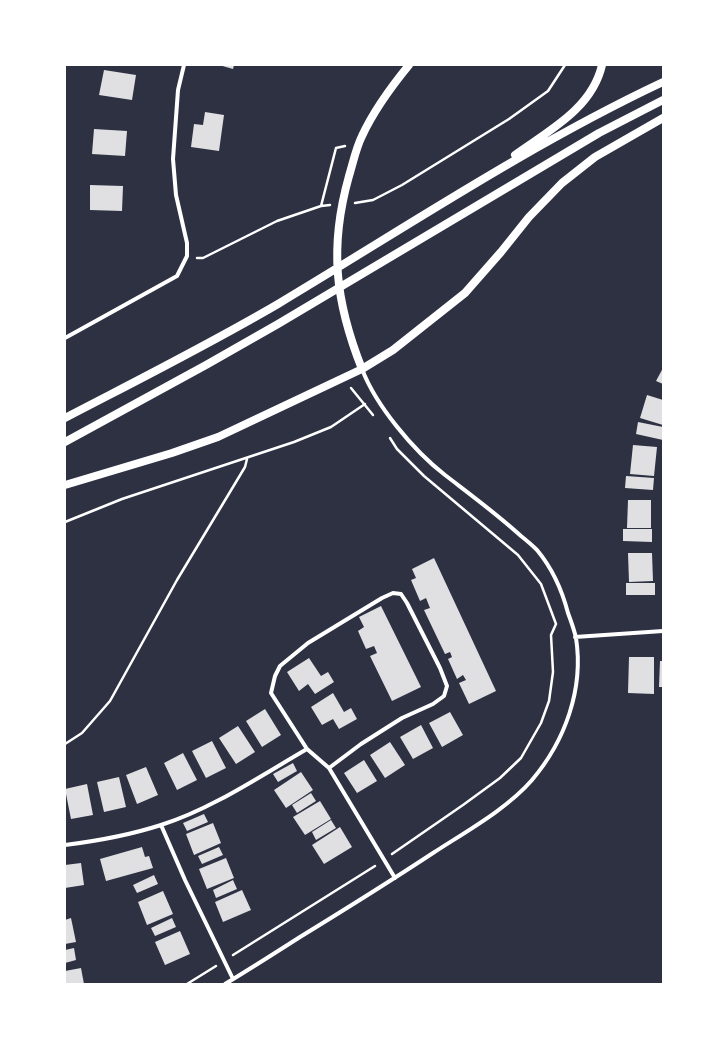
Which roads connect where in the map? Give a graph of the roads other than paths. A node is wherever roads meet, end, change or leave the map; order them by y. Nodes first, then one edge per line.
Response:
1 (184, 65) edge
2 (409, 65) edge
3 (602, 65) edge
4 (663, 82) edge
5 (663, 100) edge
6 (663, 118) edge
7 (471, 187) junction
8 (65, 338) edge
9 (362, 369) junction
10 (65, 418) edge
11 (65, 442) edge
12 (65, 485) edge
13 (663, 631) edge
14 (575, 636) junction
15 (307, 750) junction
16 (329, 768) junction
17 (160, 825) junction
18 (65, 845) edge
19 (395, 878) junction
20 (233, 979) junction
21 (225, 984) edge

1 - 8 street
2 - 9 main road
3 - 7 main road
4 - 7 main road
5 - 11 main road
6 - 9 main road
7 - 10 main road
9 - 12 main road
9 - 14 street
13 - 14 street
14 - 19 street
15 - 16 street
15 - 16 street
15 - 17 street
16 - 19 street
17 - 18 street
17 - 20 street
19 - 20 street
20 - 21 street

